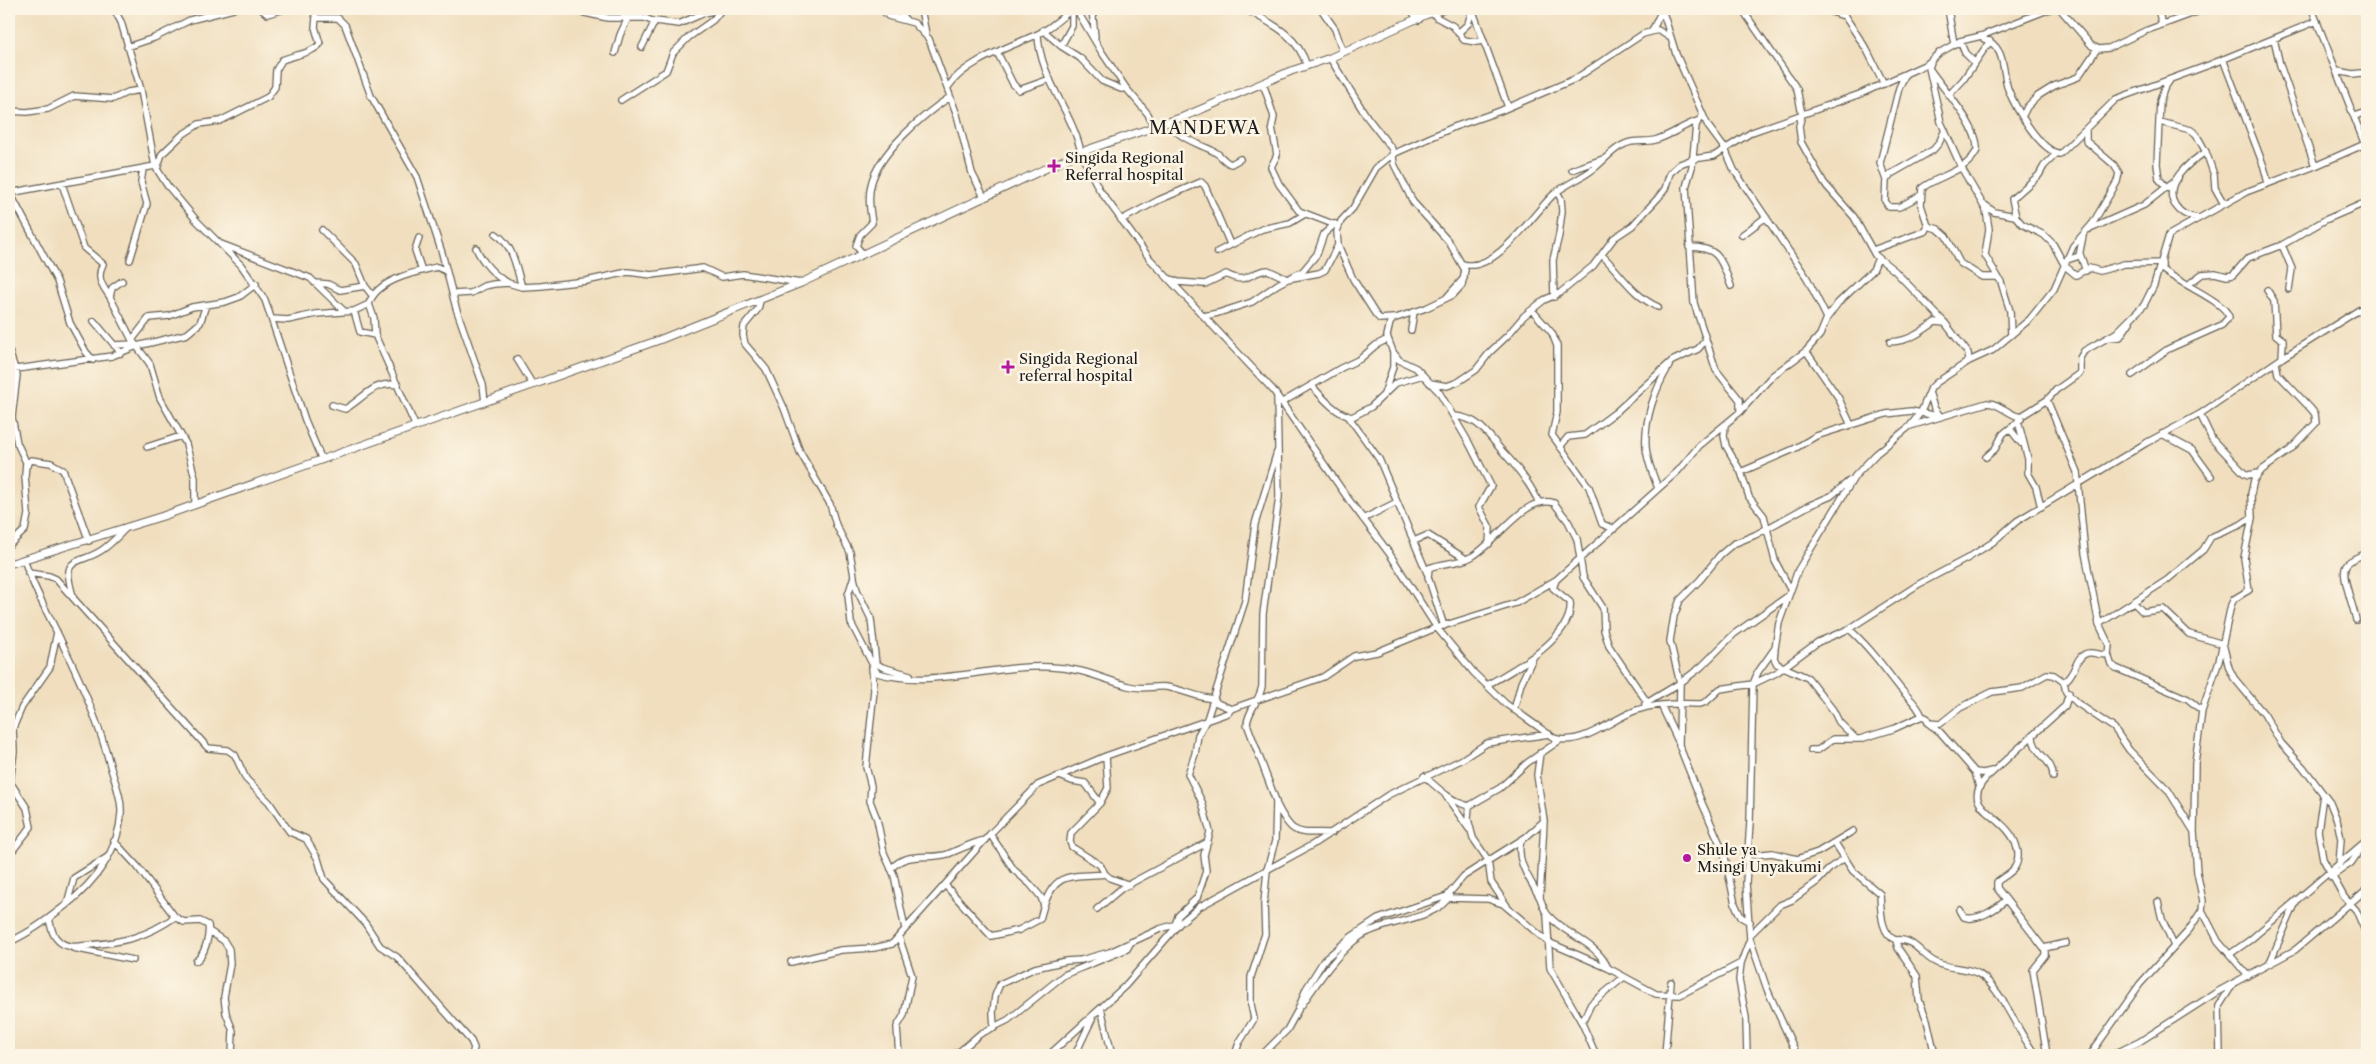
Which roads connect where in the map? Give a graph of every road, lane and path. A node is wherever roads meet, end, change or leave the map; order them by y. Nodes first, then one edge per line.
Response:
1 (114, 9) edge
2 (233, 9) edge
3 (260, 9) edge
4 (286, 9) edge
5 (313, 9) edge
6 (722, 9) edge
7 (882, 9) edge
8 (896, 9) edge
9 (921, 9) edge
10 (1072, 9) edge
11 (1076, 9) edge
12 (1092, 9) edge
13 (1245, 9) edge
14 (1322, 9) edge
15 (1410, 9) edge
16 (1445, 9) edge
17 (1472, 9) edge
18 (1663, 9) edge
19 (1742, 9) edge
20 (1822, 9) edge
21 (1840, 9) edge
22 (1948, 9) edge
23 (2050, 9) edge
24 (2060, 9) edge
25 (2158, 9) edge
26 (2205, 9) edge
27 (2312, 9) edge
28 (576, 11) dead end
29 (1434, 13) junction
30 (1844, 16) junction
31 (316, 18) junction
32 (628, 18) junction
33 (906, 20) junction
34 (1419, 20) junction
35 (2317, 20) junction
36 (654, 22) junction
37 (2165, 24) junction
38 (1044, 30) junction
39 (1652, 31) junction
40 (1458, 33) junction
41 (1038, 34) junction
42 (926, 35) junction
43 (1984, 35) junction
44 (1669, 37) junction
45 (2274, 39) junction
46 (1095, 40) junction
47 (1484, 41) junction
48 (1990, 41) junction
49 (1957, 42) junction
50 (1061, 46) junction
51 (127, 47) junction
52 (642, 47) dead end
53 (2097, 49) junction
54 (997, 52) junction
55 (1343, 52) junction
56 (616, 53) dead end
57 (1330, 58) junction
58 (2223, 59) junction
59 (1932, 60) junction
60 (1975, 63) junction
61 (1307, 66) junction
62 (1929, 68) junction
63 (2336, 71) junction
64 (2361, 73) dead end
65 (1905, 75) junction
66 (945, 79) junction
67 (954, 79) junction
68 (1050, 79) junction
69 (2170, 80) junction
70 (1884, 84) junction
71 (1261, 85) junction
72 (948, 87) junction
73 (1126, 88) junction
74 (141, 90) junction
75 (1949, 96) junction
76 (950, 97) junction
77 (621, 100) dead end
78 (1508, 107) junction
79 (9, 111) edge
80 (2367, 112) edge
81 (1703, 115) junction
82 (1802, 115) junction
83 (2023, 115) junction
84 (2355, 116) junction
85 (1170, 121) junction
86 (1697, 121) junction
87 (2160, 122) junction
88 (1153, 126) junction
89 (2086, 129) junction
90 (1945, 130) junction
91 (2366, 147) edge
92 (1725, 149) junction
93 (2206, 152) junction
94 (1079, 153) junction
95 (2057, 153) junction
96 (1393, 154) junction
97 (1608, 157) junction
98 (1693, 158) junction
99 (1240, 159) dead end
100 (2315, 166) junction
101 (1961, 167) junction
102 (143, 168) junction
103 (156, 168) junction
104 (1572, 170) dead end
105 (2178, 178) junction
106 (1886, 180) junction
107 (2268, 183) junction
108 (62, 184) junction
109 (2166, 188) junction
110 (1560, 190) junction
111 (10, 193) edge
112 (1921, 195) junction
113 (984, 197) junction
114 (1982, 202) junction
115 (2367, 202) edge
116 (2224, 204) junction
117 (1305, 214) junction
118 (1766, 217) junction
119 (2016, 217) junction
120 (2198, 218) junction
121 (1121, 220) junction
122 (1337, 225) junction
123 (1928, 226) junction
124 (322, 230) dead end
125 (2088, 230) junction
126 (496, 234) dead end
127 (1742, 235) dead end
128 (2083, 235) junction
129 (419, 238) dead end
130 (221, 244) junction
131 (1230, 244) junction
132 (1338, 245) junction
133 (2282, 245) junction
134 (1689, 247) junction
135 (476, 248) dead end
136 (1873, 250) junction
137 (1217, 252) dead end
138 (863, 254) junction
139 (2080, 254) junction
140 (1602, 255) junction
141 (1878, 258) junction
142 (130, 260) dead end
143 (2066, 263) junction
144 (1463, 264) junction
145 (2162, 264) junction
146 (422, 271) junction
147 (446, 271) junction
148 (2086, 271) junction
149 (1166, 277) junction
150 (1998, 277) junction
151 (1287, 279) junction
152 (122, 281) dead end
153 (508, 282) junction
154 (315, 283) junction
155 (801, 283) junction
156 (256, 284) junction
157 (2189, 284) junction
158 (365, 286) junction
159 (1731, 286) dead end
160 (522, 287) junction
161 (2289, 289) dead end
162 (2267, 290) dead end
163 (453, 294) junction
164 (372, 295) junction
165 (110, 297) junction
166 (1554, 297) junction
167 (760, 301) junction
168 (369, 304) junction
169 (206, 305) junction
170 (2367, 305) edge
171 (1658, 307) dead end
172 (1532, 310) junction
173 (344, 311) junction
174 (354, 311) junction
175 (1414, 312) junction
176 (1204, 316) junction
177 (1394, 318) junction
178 (1827, 318) junction
179 (272, 319) junction
180 (94, 321) dead end
181 (1945, 323) junction
182 (1411, 330) dead end
183 (375, 335) junction
184 (2011, 336) junction
185 (1388, 340) junction
186 (1705, 342) junction
187 (1890, 342) dead end
188 (135, 344) junction
189 (114, 345) junction
190 (9, 351) edge
191 (1806, 351) junction
192 (121, 353) junction
193 (1394, 353) junction
194 (1968, 353) junction
195 (1978, 357) junction
196 (2282, 358) junction
197 (517, 359) dead end
198 (93, 360) junction
199 (1672, 361) junction
200 (1968, 361) junction
201 (2276, 362) junction
202 (16, 369) junction
203 (9, 370) edge
204 (1423, 375) junction
205 (2132, 375) dead end
206 (1430, 383) junction
207 (398, 385) junction
208 (533, 385) junction
209 (1311, 385) junction
210 (1384, 394) junction
211 (1930, 395) junction
212 (1277, 396) junction
213 (2047, 400) junction
214 (485, 402) junction
215 (1282, 403) junction
216 (332, 405) dead end
217 (1740, 412) junction
218 (1921, 412) junction
219 (2026, 414) junction
220 (2200, 414) junction
221 (1348, 416) junction
222 (1454, 416) junction
223 (1939, 416) junction
224 (2018, 421) junction
225 (415, 425) junction
226 (1725, 425) junction
227 (1851, 426) junction
228 (1910, 426) junction
229 (2010, 429) junction
230 (2162, 434) junction
231 (180, 436) junction
232 (2024, 446) junction
233 (148, 447) dead end
234 (1560, 447) junction
235 (1278, 448) junction
236 (1986, 458) dead end
237 (322, 460) junction
238 (26, 467) junction
239 (1740, 472) junction
240 (2077, 472) junction
241 (2258, 473) junction
242 (1854, 476) junction
243 (2212, 476) dead end
244 (2087, 478) junction
245 (2080, 483) junction
246 (1658, 488) junction
247 (1397, 502) junction
248 (1539, 503) junction
249 (195, 505) junction
250 (2041, 507) junction
251 (2252, 517) junction
252 (1363, 518) junction
253 (1765, 519) junction
254 (1775, 522) junction
255 (1767, 528) junction
256 (125, 529) junction
257 (1614, 529) junction
258 (89, 541) junction
259 (1414, 541) junction
260 (1489, 544) junction
261 (9, 545) edge
262 (2367, 553) edge
263 (1580, 557) junction
264 (24, 558) junction
265 (1466, 559) junction
266 (10, 562) edge
267 (28, 573) junction
268 (1427, 574) junction
269 (854, 576) junction
270 (1556, 580) junction
271 (1789, 592) junction
272 (74, 598) junction
273 (2134, 603) junction
274 (2356, 620) dead end
275 (2099, 624) junction
276 (1444, 626) junction
277 (1437, 628) junction
278 (1849, 629) junction
279 (57, 632) junction
280 (2223, 644) junction
281 (1776, 648) junction
282 (2108, 654) junction
283 (1534, 656) junction
284 (874, 665) junction
285 (1785, 666) junction
286 (1758, 672) junction
287 (2064, 682) junction
288 (1680, 684) junction
289 (1743, 684) junction
290 (1753, 684) junction
291 (1487, 685) junction
292 (2069, 693) junction
293 (1258, 699) junction
294 (1214, 700) junction
295 (1647, 702) junction
296 (1680, 703) junction
297 (2077, 703) junction
298 (1661, 705) junction
299 (2065, 706) junction
300 (1231, 710) junction
301 (1514, 710) junction
302 (1637, 710) junction
303 (2202, 711) junction
304 (1922, 716) junction
305 (1207, 719) junction
306 (1928, 723) junction
307 (1549, 734) junction
308 (2033, 735) junction
309 (1856, 739) junction
310 (1560, 740) junction
311 (1680, 745) junction
312 (1811, 750) dead end
313 (1540, 752) junction
314 (1106, 756) junction
315 (1995, 770) junction
316 (1975, 772) junction
317 (1060, 776) junction
318 (1424, 776) junction
319 (2053, 777) dead end
320 (1978, 787) junction
321 (1445, 794) junction
322 (2323, 795) junction
323 (1276, 801) junction
324 (1100, 803) junction
325 (1469, 806) junction
326 (1544, 821) junction
327 (1853, 831) dead end
328 (2194, 832) junction
329 (1332, 833) junction
330 (1472, 833) junction
331 (990, 834) junction
332 (985, 840) junction
333 (2367, 840) edge
334 (114, 841) junction
335 (1521, 841) junction
336 (1208, 842) junction
337 (1834, 843) junction
338 (1748, 852) junction
339 (9, 855) edge
340 (107, 858) junction
341 (1845, 858) junction
342 (1488, 860) junction
343 (2325, 864) junction
344 (2338, 866) junction
345 (891, 869) junction
346 (1267, 870) junction
347 (1105, 874) junction
348 (2332, 874) junction
349 (945, 885) junction
350 (1130, 885) junction
351 (1034, 888) junction
352 (1051, 888) junction
353 (2367, 889) edge
354 (1450, 896) junction
355 (1540, 899) junction
356 (2006, 900) junction
357 (2297, 900) junction
358 (2158, 902) dead end
359 (2351, 902) junction
360 (66, 904) junction
361 (1044, 905) junction
362 (1508, 907) junction
363 (1097, 909) dead end
364 (1960, 910) dead end
365 (2202, 910) junction
366 (1547, 915) junction
367 (175, 917) junction
368 (49, 918) junction
369 (1750, 922) junction
370 (1177, 924) junction
371 (905, 929) junction
372 (209, 932) junction
373 (1751, 936) junction
374 (899, 937) junction
375 (1896, 940) junction
376 (9, 942) edge
377 (1131, 942) junction
378 (1548, 942) junction
379 (2066, 943) dead end
380 (2367, 944) edge
381 (2174, 946) junction
382 (71, 947) junction
383 (2044, 948) junction
384 (2230, 954) junction
385 (133, 960) dead end
386 (196, 961) dead end
387 (791, 962) dead end
388 (2270, 962) junction
389 (1741, 963) junction
390 (1608, 968) junction
391 (2248, 976) junction
392 (1624, 977) junction
393 (1670, 982) dead end
394 (2234, 983) junction
395 (1656, 994) junction
396 (1669, 996) junction
397 (1668, 1004) junction
398 (1101, 1008) junction
399 (1298, 1010) junction
400 (1094, 1015) junction
401 (1582, 1023) junction
402 (994, 1028) junction
403 (232, 1055) edge
404 (472, 1055) edge
405 (899, 1055) edge
406 (952, 1055) edge
407 (1049, 1055) edge
408 (1075, 1055) edge
409 (1112, 1055) edge
410 (1234, 1055) edge
411 (1262, 1055) edge
412 (1596, 1055) edge
413 (1665, 1055) edge
414 (1747, 1055) edge
415 (1797, 1055) edge
416 (1934, 1055) edge
417 (2036, 1055) edge
418 (2047, 1055) edge
419 (2090, 1055) edge
420 (2112, 1055) edge
421 (2220, 1055) edge

1 - 51 street
2 - 51 street
3 - 4 street
5 - 31 street
6 - 36 street
6 - 77 street
7 - 33 street
8 - 33 street
9 - 42 street
10 - 38 street
10 - 50 street
11 - 46 street
12 - 46 street
13 - 61 street
14 - 55 street
15 - 34 street
16 - 29 main road
17 - 40 street
17 - 47 street
18 - 39 street
18 - 44 street
19 - 82 street
20 - 30 street
21 - 30 street
22 - 49 street
23 - 43 street
24 - 53 street
25 - 37 street
26 - 37 street
27 - 35 street
28 - 32 street
29 - 34 main road
29 - 40 street
30 - 70 street
31 - 103 street
31 - 147 street
32 - 36 street
32 - 56 street
33 - 42 street
34 - 55 main road
35 - 45 street
35 - 63 street
36 - 52 street
37 - 53 street
38 - 41 street
38 - 50 street
39 - 44 street
39 - 78 street
40 - 47 street
41 - 54 street
41 - 68 street
42 - 66 street
43 - 48 street
43 - 49 street
44 - 81 street
45 - 58 street
45 - 100 street
46 - 73 street
47 - 78 street
48 - 60 street
48 - 83 street
49 - 59 street
49 - 60 street
50 - 73 street
51 - 74 street
53 - 83 street
54 - 67 street
54 - 68 street
55 - 57 main road
57 - 61 main road
57 - 96 street
58 - 69 street
58 - 107 street
59 - 62 street
59 - 65 street
60 - 75 street
61 - 71 main road
62 - 75 street
62 - 90 street
63 - 64 street
63 - 84 street
65 - 70 street
65 - 106 street
66 - 67 street
66 - 72 street
67 - 72 street
68 - 94 street
69 - 87 street
69 - 89 street
70 - 82 street
71 - 85 main road
71 - 117 street
72 - 76 street
73 - 88 street
74 - 79 street
74 - 103 street
75 - 101 street
76 - 113 street
76 - 138 street
78 - 96 street
80 - 84 street
81 - 86 street
81 - 92 street
82 - 92 street
82 - 136 street
83 - 95 street
84 - 91 street
85 - 88 main road
85 - 99 street
86 - 97 street
86 - 98 street
87 - 93 street
87 - 109 street
88 - 94 main road
89 - 95 street
89 - 125 street
90 - 101 street
90 - 106 street
91 - 100 street
92 - 98 street
92 - 118 street
93 - 105 street
93 - 116 street
94 - 113 main road
94 - 121 street
95 - 119 street
96 - 122 street
96 - 144 street
97 - 104 street
97 - 110 street
98 - 134 street
98 - 140 street
100 - 107 street
101 - 112 street
101 - 114 street
102 - 103 street
102 - 108 street
102 - 142 street
103 - 130 street
105 - 109 street
105 - 120 street
106 - 112 street
107 - 116 street
108 - 111 street
108 - 165 street
109 - 125 street
110 - 144 street
110 - 166 street
111 - 198 street
112 - 123 street
113 - 138 main road
114 - 119 street
114 - 150 street
115 - 133 street
116 - 120 street
117 - 122 street
117 - 131 street
118 - 127 street
118 - 178 street
119 - 143 street
120 - 145 street
121 - 131 street
121 - 149 street
122 - 132 street
122 - 151 street
123 - 136 street
123 - 150 street
124 - 158 street
125 - 128 street
126 - 160 street
128 - 139 street
128 - 143 street
129 - 146 street
130 - 154 street
130 - 156 street
131 - 137 street
132 - 151 street
132 - 177 street
133 - 157 street
133 - 161 street
134 - 159 street
134 - 186 street
135 - 153 street
136 - 141 street
138 - 155 main road
139 - 143 street
139 - 148 street
140 - 166 street
140 - 171 street
141 - 178 street
141 - 181 street
143 - 148 street
143 - 184 street
144 - 175 street
145 - 148 street
145 - 157 street
145 - 213 street
146 - 147 street
146 - 164 street
147 - 163 street
149 - 151 street
149 - 176 street
150 - 184 street
151 - 176 street
152 - 165 street
153 - 160 street
153 - 163 street
154 - 158 street
154 - 173 street
155 - 160 street
155 - 167 main road
156 - 169 street
156 - 179 street
157 - 205 street
158 - 164 street
162 - 196 street
163 - 214 street
164 - 168 street
165 - 188 street
166 - 172 street
167 - 208 main road
167 - 269 street
168 - 174 street
168 - 183 street
169 - 188 street
169 - 188 street
170 - 196 street
172 - 206 street
172 - 234 street
173 - 174 street
173 - 179 street
174 - 183 street
175 - 177 street
175 - 182 street
176 - 212 street
177 - 185 street
178 - 191 street
179 - 237 street
180 - 189 street
181 - 187 street
181 - 194 street
183 - 207 street
184 - 195 street
185 - 193 street
185 - 209 street
186 - 199 street
186 - 217 street
188 - 189 street
188 - 192 street
188 - 231 street
189 - 192 street
190 - 202 street
191 - 217 street
191 - 227 street
192 - 198 street
193 - 204 street
193 - 210 street
194 - 195 street
194 - 200 street
195 - 200 street
196 - 201 street
197 - 208 street
198 - 202 street
199 - 234 street
199 - 246 street
200 - 211 street
201 - 220 street
201 - 241 street
202 - 203 street
202 - 238 street
204 - 206 street
204 - 210 street
206 - 222 street
207 - 216 street
207 - 225 street
208 - 214 main road
209 - 215 street
209 - 221 street
210 - 221 street
211 - 218 street
211 - 223 street
212 - 215 street
212 - 235 street
213 - 219 street
213 - 240 street
214 - 225 main road
215 - 252 street
217 - 226 street
218 - 223 street
218 - 227 street
218 - 228 street
219 - 223 street
219 - 224 street
220 - 230 street
220 - 241 street
221 - 247 street
222 - 248 street
222 - 260 street
223 - 228 street
224 - 229 street
224 - 232 street
225 - 237 main road
226 - 239 street
226 - 246 street
227 - 239 street
228 - 242 street
229 - 232 street
229 - 236 street
230 - 243 street
230 - 244 street
231 - 233 street
231 - 249 street
232 - 250 street
234 - 257 street
235 - 293 street
235 - 294 street
237 - 249 main road
238 - 258 street
238 - 261 street
239 - 253 street
240 - 244 street
240 - 245 street
241 - 251 street
242 - 254 street
242 - 271 street
244 - 245 street
245 - 250 street
245 - 275 street
246 - 257 street
247 - 252 street
247 - 259 street
248 - 260 street
248 - 263 street
249 - 256 main road
250 - 278 street
251 - 273 street
251 - 280 street
252 - 277 street
253 - 254 street
253 - 255 street
254 - 255 street
255 - 271 street
255 - 288 street
256 - 258 main road
256 - 272 street
257 - 263 street
258 - 264 main road
259 - 265 street
259 - 268 street
260 - 265 street
262 - 274 street
263 - 270 street
263 - 295 street
264 - 266 main road
264 - 267 street
265 - 268 street
267 - 272 street
267 - 279 street
268 - 276 street
269 - 284 street
269 - 284 street
270 - 276 street
270 - 283 street
271 - 281 street
271 - 288 street
272 - 404 street
273 - 275 street
273 - 280 street
275 - 282 street
276 - 277 street
277 - 291 street
277 - 293 street
278 - 285 street
278 - 304 street
279 - 334 street
279 - 339 street
280 - 303 street
280 - 322 street
281 - 285 street
281 - 286 street
282 - 287 street
282 - 303 street
283 - 291 street
283 - 301 street
284 - 294 street
284 - 345 street
285 - 290 street
285 - 309 street
286 - 289 street
286 - 290 street
287 - 292 street
287 - 306 street
288 - 295 street
288 - 296 street
289 - 290 street
289 - 296 street
290 - 338 street
291 - 301 street
292 - 297 street
292 - 299 street
293 - 300 street
293 - 323 street
294 - 300 street
294 - 305 street
295 - 302 street
296 - 298 street
296 - 311 street
297 - 299 street
297 - 328 street
298 - 302 street
298 - 311 street
299 - 308 street
300 - 305 street
301 - 307 street
302 - 310 street
303 - 328 street
304 - 306 street
304 - 309 street
305 - 314 street
305 - 336 street
306 - 316 street
307 - 310 street
307 - 318 street
308 - 315 street
308 - 319 street
309 - 312 street
310 - 313 street
311 - 369 street
313 - 325 street
313 - 326 street
314 - 317 street
314 - 324 street
315 - 316 street
315 - 320 street
316 - 320 street
317 - 324 street
317 - 331 street
318 - 321 street
318 - 329 street
320 - 356 street
321 - 325 street
321 - 330 street
322 - 343 street
322 - 344 street
323 - 329 street
323 - 346 street
324 - 347 street
325 - 330 street
326 - 335 street
326 - 355 street
327 - 337 street
328 - 365 street
329 - 346 street
330 - 342 street
331 - 332 street
331 - 351 street
332 - 345 street
332 - 349 street
333 - 344 street
333 - 348 street
334 - 340 street
334 - 367 street
335 - 342 street
335 - 355 street
336 - 350 street
336 - 370 street
337 - 338 street
337 - 341 street
338 - 369 street
340 - 360 street
340 - 360 street
341 - 373 street
341 - 375 street
342 - 354 street
342 - 362 street
343 - 344 street
343 - 348 street
344 - 348 street
345 - 371 street
346 - 370 street
346 - 410 street
347 - 350 street
347 - 352 street
348 - 357 street
348 - 359 street
349 - 361 street
349 - 371 street
350 - 363 street
351 - 352 street
351 - 361 street
352 - 361 street
353 - 359 street
354 - 362 street
354 - 399 street
354 - 399 street
355 - 366 street
356 - 364 street
356 - 383 street
357 - 384 street
357 - 388 street
358 - 381 street
359 - 380 street
359 - 388 street
360 - 368 street
362 - 378 street
365 - 381 street
365 - 384 street
366 - 378 street
366 - 390 street
367 - 372 street
367 - 382 street
368 - 376 street
368 - 382 street
369 - 373 street
370 - 377 street
370 - 398 street
371 - 374 street
372 - 386 street
372 - 403 street
373 - 389 street
373 - 415 street
374 - 387 street
374 - 405 street
375 - 416 street
375 - 417 street
377 - 402 street
377 - 402 street
378 - 390 street
378 - 401 street
379 - 383 street
381 - 419 street
382 - 385 street
383 - 418 street
384 - 391 street
388 - 391 street
389 - 396 street
389 - 414 street
390 - 392 street
391 - 394 street
392 - 395 street
392 - 401 street
393 - 396 street
394 - 420 street
394 - 421 street
395 - 396 street
395 - 397 street
396 - 397 street
397 - 413 street
398 - 400 street
398 - 409 street
399 - 411 street
400 - 407 street
400 - 408 street
401 - 412 street
402 - 406 street

